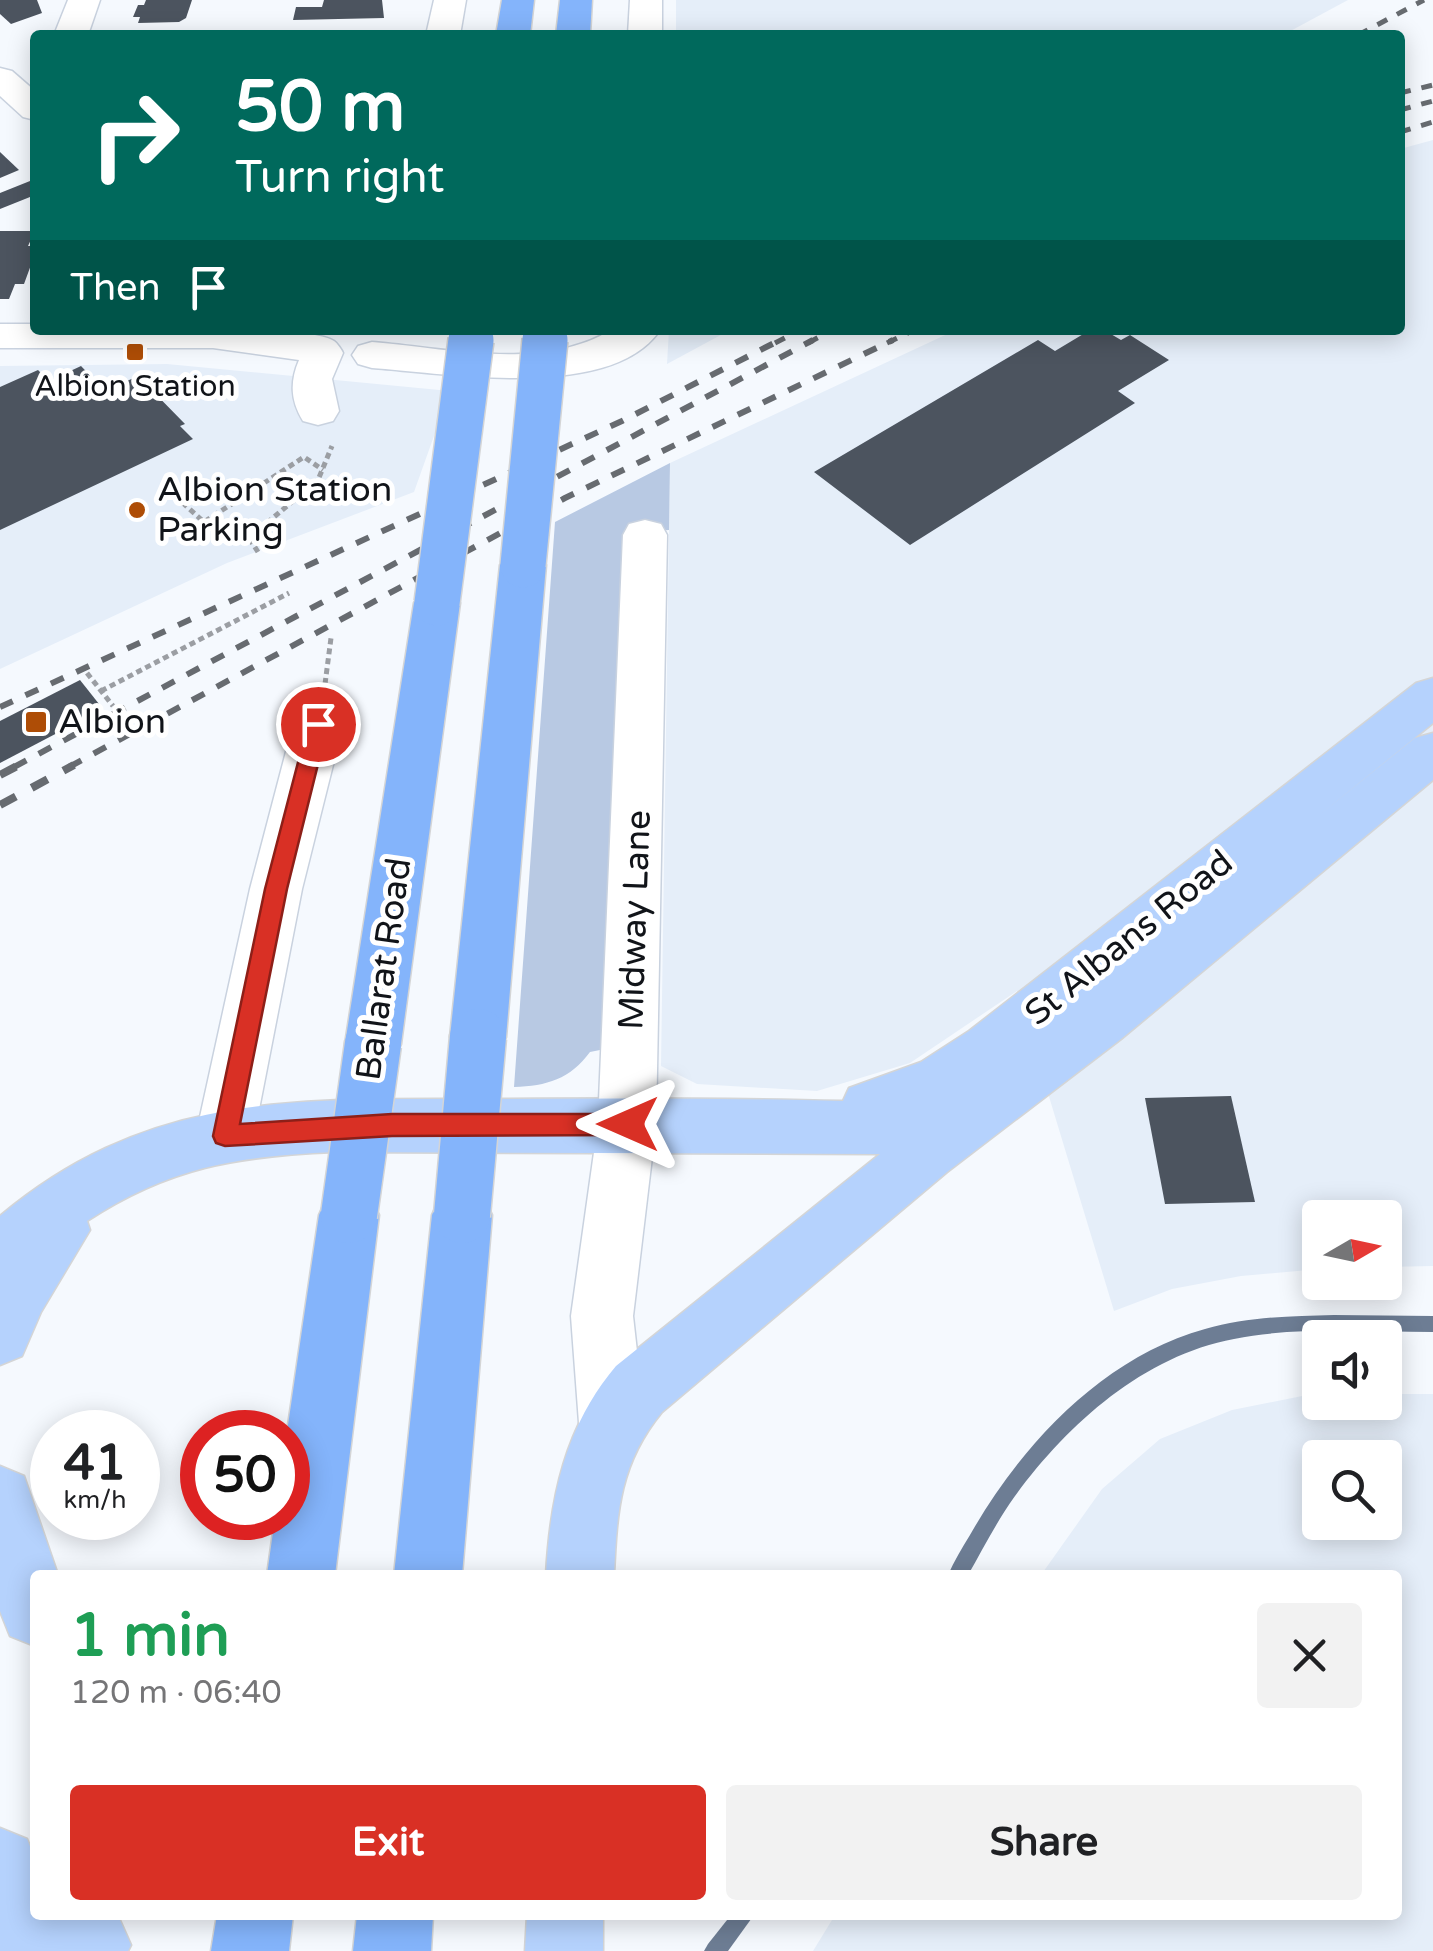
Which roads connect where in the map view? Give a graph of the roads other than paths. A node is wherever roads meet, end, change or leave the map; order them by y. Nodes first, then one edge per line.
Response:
1 (84, 0) edge
2 (450, 0) edge
3 (518, 0) edge
4 (576, 0) edge
5 (646, 0) edge
6 (73, 30) edge
7 (444, 30) edge
8 (514, 30) edge
9 (573, 30) edge
10 (645, 30) edge
11 (30, 332) edge
12 (46, 335) edge
13 (220, 335) edge
14 (471, 335) edge
15 (546, 335) edge
16 (632, 335) edge
17 (0, 336) edge
18 (383, 343) edge
19 (320, 344) edge
20 (318, 411) dead end
21 (645, 535) dead end
22 (1433, 696) edge
23 (318, 724) dead end
24 (1433, 752) edge
25 (1221, 895) junction
26 (985, 1106) junction
27 (628, 1124) junction
28 (794, 1125) junction
29 (225, 1136) junction
30 (111, 1177) junction
31 (0, 1258) edge
32 (0, 1334) edge
33 (612, 1423) junction
34 (0, 1500) edge
35 (302, 1570) edge
36 (428, 1570) edge
37 (580, 1570) edge
38 (30, 1595) edge
39 (0, 1866) edge
40 (254, 1920) edge
41 (395, 1920) edge
42 (565, 1920) edge
43 (90, 1941) edge
44 (8, 1949) edge
45 (250, 1951) edge
46 (392, 1951) edge
47 (564, 1951) edge

1 - 6 street
2 - 7 street
3 - 8 highway
4 - 9 highway
5 - 10 street
11 - 17 street
12 - 17 street
13 - 19 street
14 - 35 highway, Ballarat Road, bridge
15 - 36 highway, bridge
16 - 18 street
18 - 19 street
19 - 20 street
21 - 27 street, Midway Lane
22 - 25 main road, St Albans Road
23 - 29 street
24 - 25 main road, St Albans Road
25 - 26 main road, St Albans Road
25 - 28 main road, St Albans Road
26 - 28 main road, St Albans Road
26 - 33 main road, St Albans Road
27 - 28 main road, St Albans Road
27 - 29 main road, St Albans Road
27 - 33 street, Midway Lane
29 - 30 main road, St Albans Road
30 - 31 main road, St Albans Road
30 - 32 main road, St Albans Road
33 - 37 main road, St Albans Road
34 - 38 main road
39 - 44 main road
40 - 45 highway
41 - 46 highway
42 - 47 main road
43 - 44 main road

